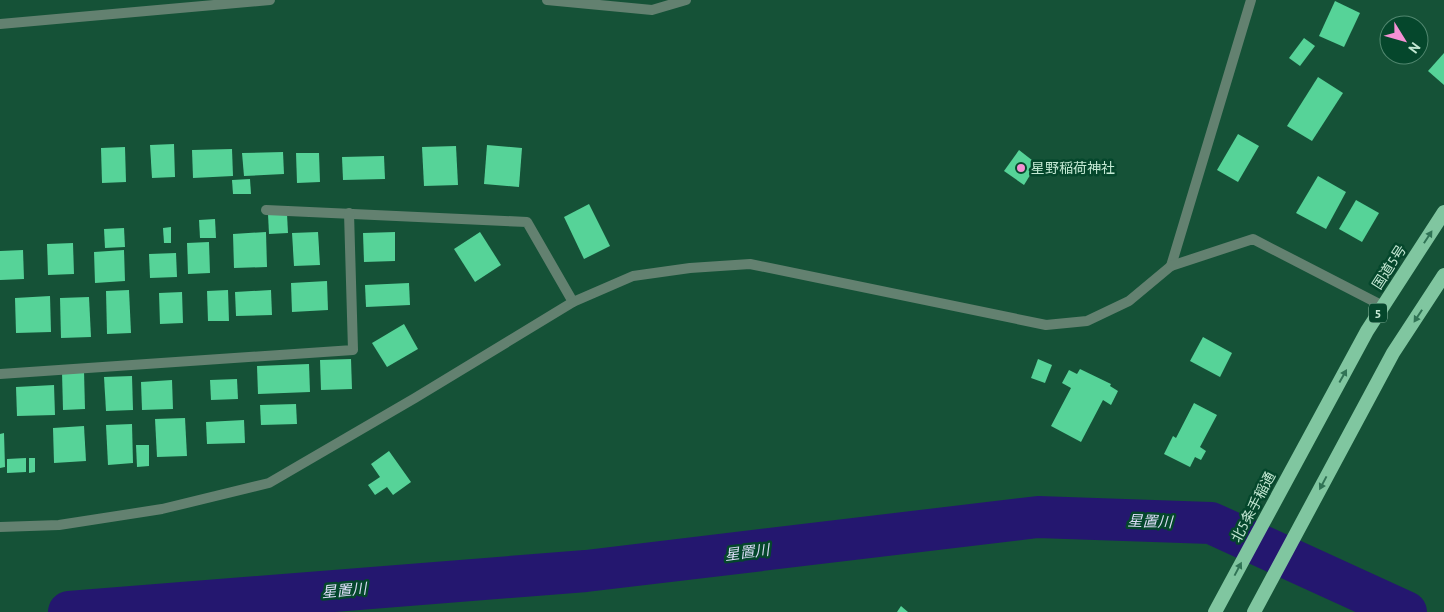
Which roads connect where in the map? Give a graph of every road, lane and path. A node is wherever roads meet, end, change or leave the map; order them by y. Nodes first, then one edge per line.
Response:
1 (270, 0) edge
2 (547, 0) edge
3 (686, 0) edge
4 (1250, 0) edge
5 (0, 24) edge
6 (266, 210) dead end
7 (349, 212) junction
8 (1444, 212) edge
9 (1171, 266) junction
10 (1444, 275) edge
11 (573, 302) junction
12 (1383, 306) junction
13 (0, 374) edge
14 (1319, 418) joint
15 (0, 527) edge
16 (1215, 612) edge
17 (1254, 612) edge

1 - 5 street
2 - 3 street
4 - 9 street
6 - 7 street
7 - 11 street
7 - 13 street
12 -> 8 highway, 国道5号 / 5
9 - 11 street
9 - 12 street
10 -> 17 highway
11 - 15 street
14 -> 12 highway, 国道5号 / 5
16 -> 14 highway, 北5条手稲通 / 5

